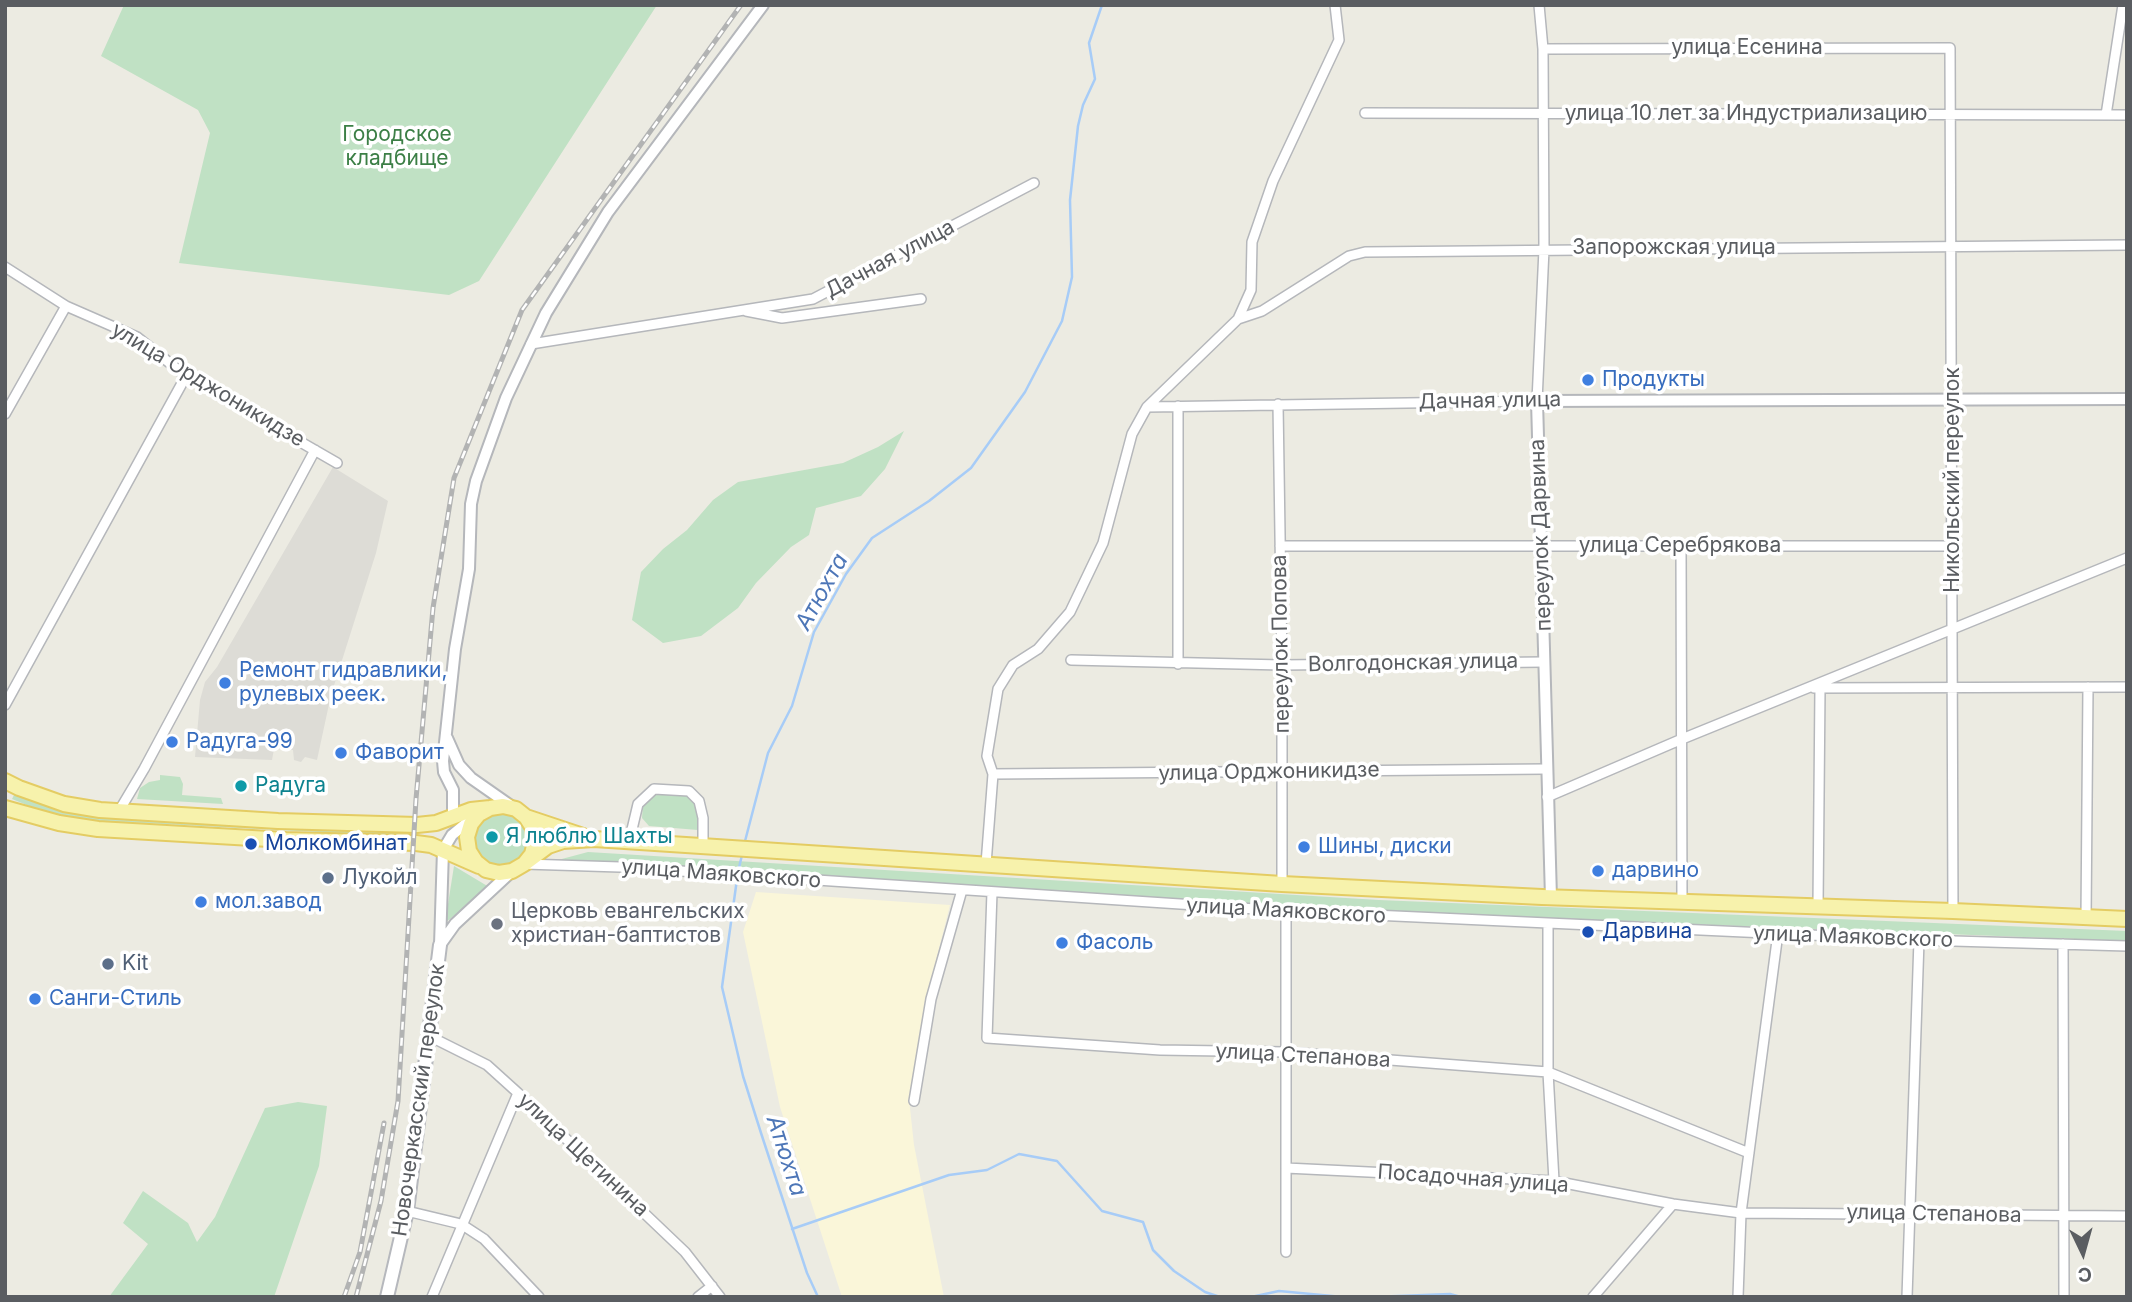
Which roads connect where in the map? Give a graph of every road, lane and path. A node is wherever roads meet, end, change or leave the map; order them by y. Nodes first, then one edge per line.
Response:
1 (763, 5) edge
2 (1335, 5) edge
3 (1539, 5) edge
4 (2123, 5) edge
5 (1950, 48) joint
6 (1543, 49) junction
7 (1365, 113) dead end
8 (1544, 114) junction
9 (1951, 115) junction
10 (2106, 115) junction
11 (2127, 115) edge
12 (1034, 183) dead end
13 (2127, 245) edge
14 (1952, 247) junction
15 (1544, 249) junction
16 (5, 267) edge
17 (921, 299) dead end
18 (66, 306) junction
19 (738, 310) junction
20 (1238, 318) junction
21 (531, 344) junction
22 (186, 376) junction
23 (1952, 399) junction
24 (2127, 399) edge
25 (1537, 401) junction
26 (1279, 404) junction
27 (1178, 406) junction
28 (1147, 407) junction
29 (5, 414) edge
30 (315, 450) junction
31 (337, 463) dead end
32 (1280, 546) junction
33 (1681, 546) junction
34 (1953, 546) junction
35 (1543, 547) junction
36 (2127, 558) edge
37 (1953, 629) junction
38 (1072, 660) dead end
39 (1544, 662) junction
40 (1178, 664) junction
41 (1282, 665) junction
42 (1954, 687) junction
43 (2088, 687) junction
44 (2127, 687) edge
45 (1807, 688) junction
46 (1820, 688) junction
47 (5, 705) edge
48 (446, 734) junction
49 (1682, 739) junction
50 (1546, 769) junction
51 (1283, 773) junction
52 (993, 774) junction
53 (5, 781) edge
54 (1547, 797) junction
55 (5, 808) edge
56 (119, 811) junction
57 (485, 811) junction
58 (521, 813) junction
59 (453, 817) junction
60 (594, 839) junction
61 (629, 842) junction
62 (708, 847) junction
63 (443, 850) junction
64 (986, 864) junction
65 (518, 868) junction
66 (486, 870) junction
67 (1282, 884) junction
68 (962, 890) junction
69 (992, 892) junction
70 (1551, 898) junction
71 (1682, 903) junction
72 (1818, 906) junction
73 (1286, 911) junction
74 (1953, 911) junction
75 (2086, 918) junction
76 (2127, 919) edge
77 (1548, 924) junction
78 (1778, 933) junction
79 (1919, 940) junction
80 (2063, 944) junction
81 (440, 945) junction
82 (2127, 946) edge
83 (429, 1036) junction
84 (1285, 1052) junction
85 (1548, 1072) junction
86 (518, 1093) junction
87 (914, 1101) dead end
88 (1749, 1153) junction
89 (1286, 1168) junction
90 (1553, 1181) junction
91 (1673, 1203) junction
92 (407, 1211) junction
93 (1741, 1213) junction
94 (1910, 1213) junction
95 (2063, 1216) junction
96 (2127, 1216) edge
97 (461, 1224) junction
98 (1286, 1252) dead end
99 (712, 1286) junction
100 (387, 1297) edge
101 (432, 1297) edge
102 (539, 1297) edge
103 (698, 1297) edge
104 (720, 1297) edge
105 (1593, 1297) edge
106 (1738, 1297) edge
107 (1907, 1297) edge
108 (2064, 1297) edge

1 - 21 street
2 - 20 street
3 - 6 street, переулок Дарвина
4 - 10 street
5 - 6 street, улица Есенина
5 - 9 street, Никольский переулок
6 - 8 street, переулок Дарвина
7 - 8 street, улица 10 лет за Индустриализацию
8 - 9 street, улица 10 лет за Индустриализацию
8 - 15 street, переулок Дарвина
9 - 10 street, улица 10 лет за Индустриализацию
9 - 14 street, Никольский переулок
10 - 11 street, улица 10 лет за Индустриализацию
12 - 19 street, Дачная улица
13 - 14 street, Запорожская улица
14 - 15 street, Запорожская улица
14 - 23 street, Никольский переулок
15 - 20 street, Запорожская улица
15 - 25 street, переулок Дарвина
16 - 18 street, улица Орджоникидзе
17 - 19 street, Дачная улица
18 - 22 street, улица Орджоникидзе
18 - 29 street
19 - 21 street, Дачная улица
20 - 28 street
21 - 48 street
22 - 30 street, улица Орджоникидзе
22 - 47 street
23 - 24 street, Дачная улица
23 - 25 street, Дачная улица
23 - 34 street, Никольский переулок
25 - 26 street, Дачная улица
25 - 35 street, переулок Дарвина
26 - 27 street, Дачная улица
26 - 32 street, переулок Попова
27 - 28 street, Дачная улица
27 - 40 street
28 - 52 street
30 - 31 street, улица Орджоникидзе
30 - 56 street
32 - 35 street, улица Серебрякова
32 - 41 street, переулок Попова
33 - 34 street, улица Серебрякова
33 - 35 street, улица Серебрякова
33 - 49 street
34 - 37 street, Никольский переулок
35 - 39 street, переулок Дарвина
36 - 37 street
37 - 42 street, Никольский переулок
37 - 45 street
38 - 40 street, Волгодонская улица
39 - 41 street, Волгодонская улица
39 - 50 street, переулок Дарвина
40 - 41 street, Волгодонская улица
41 - 51 street, переулок Попова
42 - 43 street
42 - 46 street
42 - 74 street, Никольский переулок
43 - 44 street
43 - 75 street
45 - 46 street
45 - 49 street
46 - 72 street
48 - 58 street
48 - 59 street
49 - 54 street
49 - 71 street
50 - 51 street, улица Орджоникидзе
50 - 54 street, переулок Дарвина
51 - 52 street, улица Орджоникидзе
51 - 67 street, переулок Попова
52 - 64 street
53 - 56 main road
54 - 70 street, переулок Дарвина
55 - 63 main road
56 - 59 main road
57 - 58 main road
57 - 59 main road
57 - 63 street
57 - 66 main road
58 - 60 main road, улица Маяковского
58 - 65 main road
60 - 61 main road, улица Маяковского
60 - 65 main road, улица Маяковского
61 - 62 main road, улица Маяковского
61 - 62 street
62 - 64 main road, улица Маяковского
63 - 66 main road
63 - 81 street
64 - 67 main road, улица Маяковского
65 - 66 main road
65 - 68 street, улица Маяковского
65 - 81 street
67 - 70 main road, улица Маяковского
68 - 69 street, улица Маяковского
68 - 87 street
69 - 73 street, улица Маяковского
69 - 84 street, улица Степанова
70 - 71 main road, улица Маяковского
71 - 72 main road, улица Маяковского
72 - 74 main road, улица Маяковского
73 - 77 street, улица Маяковского
73 - 84 street
74 - 75 main road, улица Маяковского
75 - 76 main road, улица Маяковского
77 - 78 street, улица Маяковского
77 - 85 street
78 - 79 street, улица Маяковского
78 - 88 street
79 - 80 street, улица Маяковского
79 - 94 street
80 - 82 street, улица Маяковского
80 - 95 street
81 - 83 main road, Новочеркасский переулок
83 - 86 street, улица Щетинина
83 - 92 main road, Новочеркасский переулок
84 - 85 street, улица Степанова
84 - 89 street
85 - 88 street, улица Степанова
85 - 90 street
86 - 97 street
86 - 99 street, улица Щетинина
88 - 93 street
89 - 90 street, Посадочная улица
89 - 98 street
90 - 91 street, Посадочная улица
91 - 93 street, Посадочная улица
91 - 105 street
92 - 97 street
92 - 100 main road, Новочеркасский переулок
93 - 94 street, улица Степанова
93 - 106 street
94 - 95 street, улица Степанова
94 - 107 street
95 - 96 street, улица Степанова
95 - 108 street
97 - 101 street
97 - 102 street
99 - 103 street
99 - 104 street, улица Щетинина

